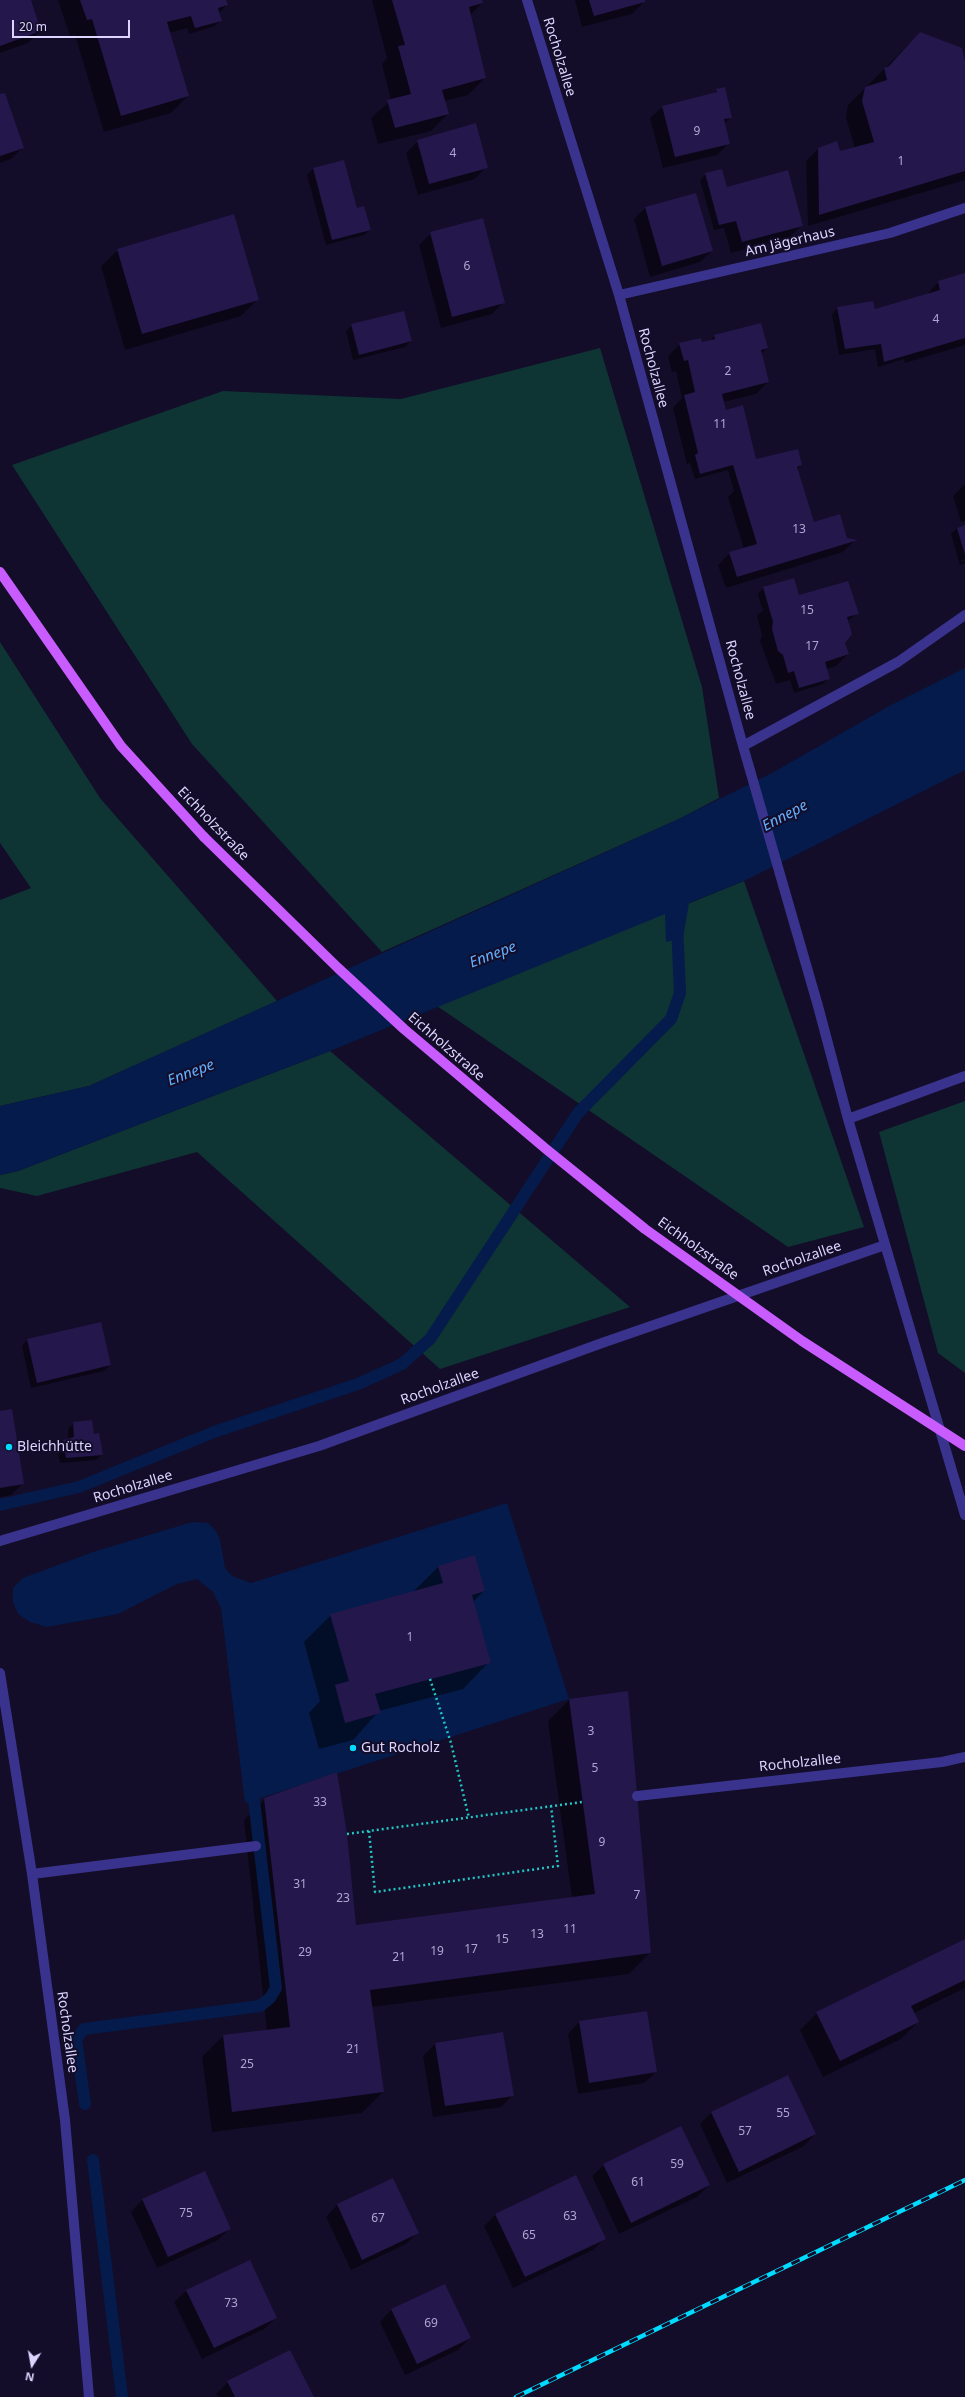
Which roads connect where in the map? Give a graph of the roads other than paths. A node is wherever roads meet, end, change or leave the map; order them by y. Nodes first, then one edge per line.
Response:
1 (527, 0) edge
2 (965, 208) edge
3 (618, 295) junction
4 (0, 572) edge
5 (965, 615) edge
6 (743, 746) junction
7 (965, 1076) edge
8 (848, 1119) junction
9 (885, 1245) junction
10 (965, 1446) edge
11 (965, 1515) edge
12 (0, 1541) edge
13 (0, 1673) edge
14 (965, 1757) edge
15 (637, 1796) dead end
16 (256, 1846) dead end
17 (32, 1874) junction
18 (89, 2397) edge

1 - 3 street, Rocholzallee
2 - 3 street, Am Jägerhaus
3 - 6 street, Rocholzallee
4 - 10 main road, Eichholzstraße, bridge
5 - 6 street, Rocholzallee
6 - 8 street, Rocholzallee
7 - 8 street
8 - 9 street, Rocholzallee
9 - 11 street, Rocholzallee
9 - 12 street, Rocholzallee
13 - 17 street, Rocholzallee
14 - 15 street, Rocholzallee
16 - 17 street
17 - 18 street, Rocholzallee

